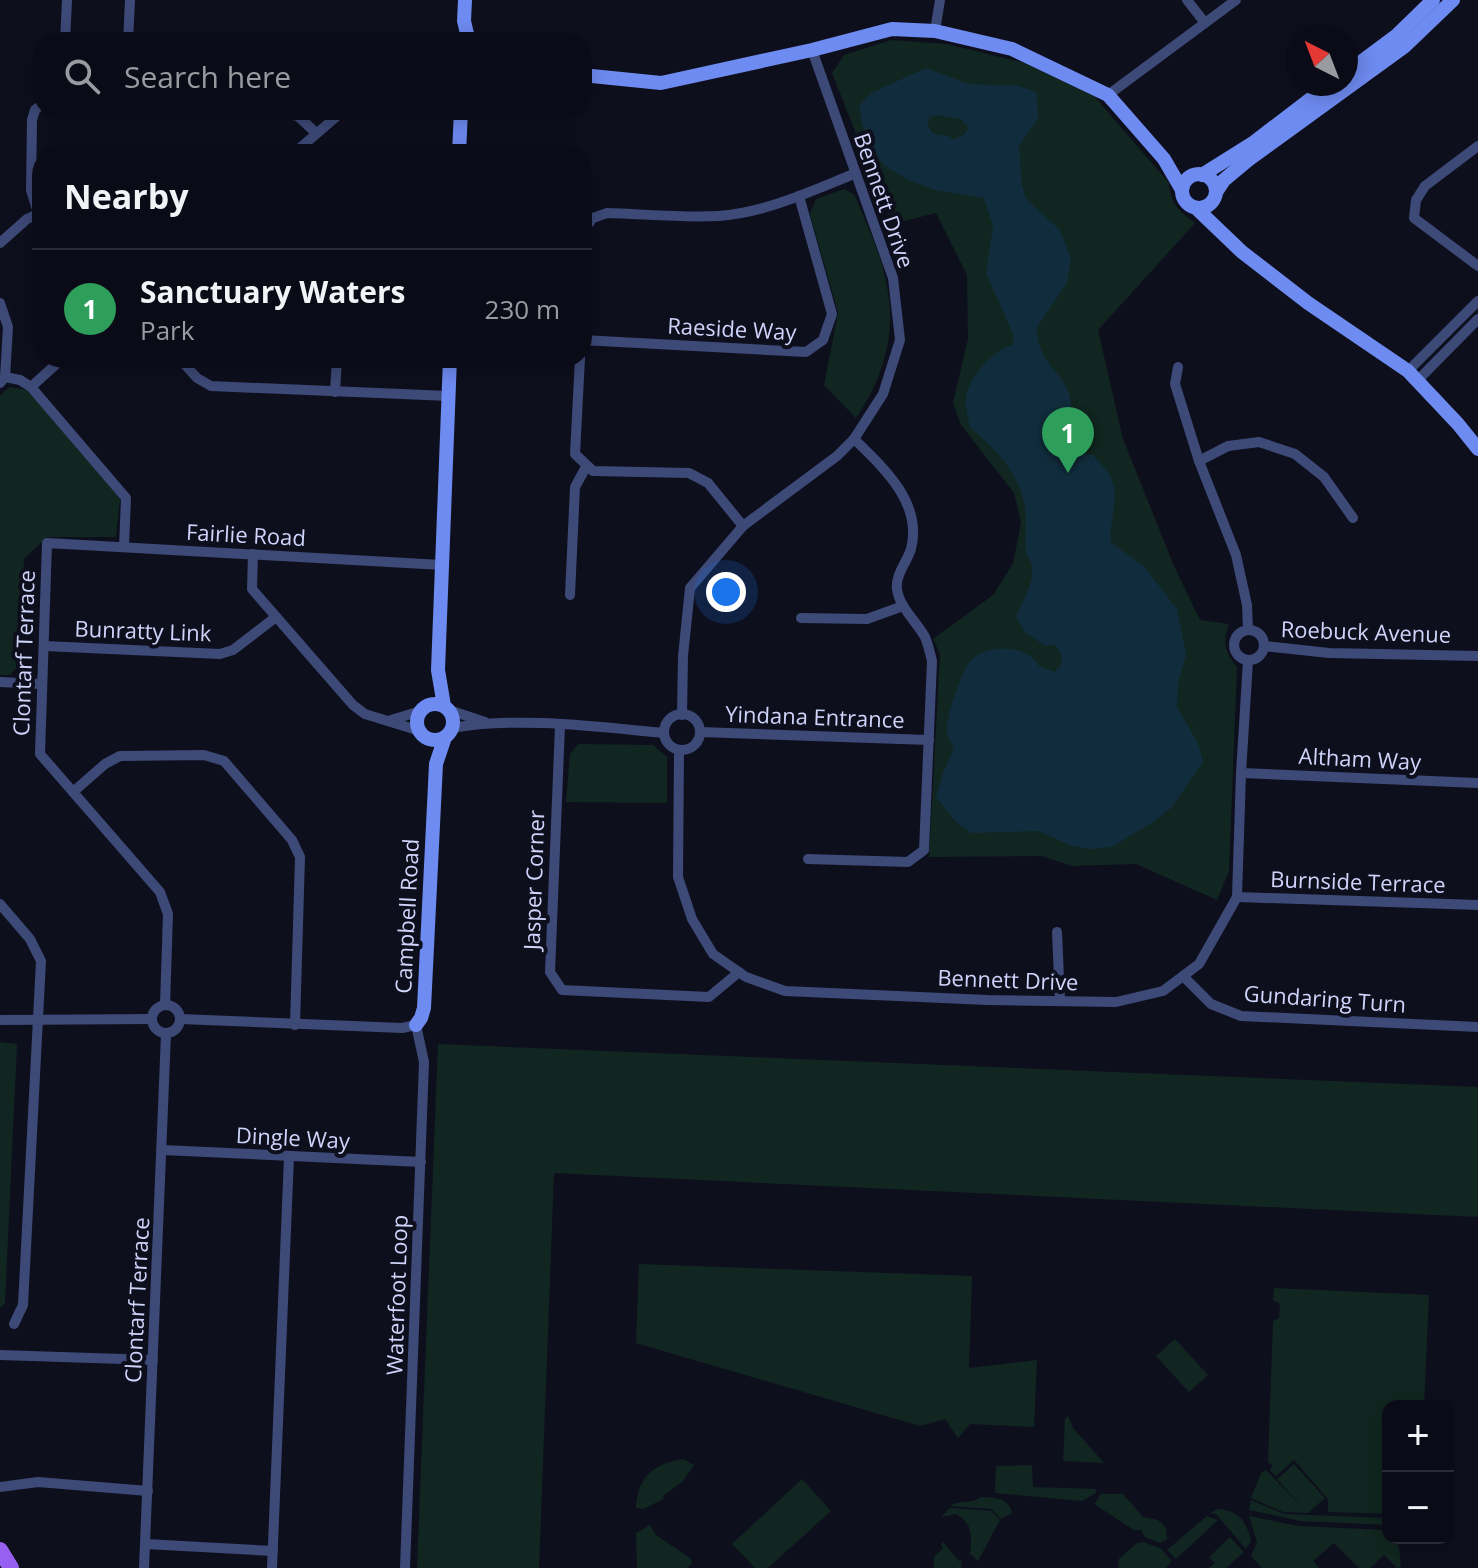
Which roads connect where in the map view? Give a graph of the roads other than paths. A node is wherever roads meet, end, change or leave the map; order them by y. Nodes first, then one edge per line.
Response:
1 (67, 0) edge
2 (130, 0) edge
3 (465, 0) edge
4 (940, 0) edge
5 (1187, 0) edge
6 (1236, 0) edge
7 (1433, 0) edge
8 (1453, 0) edge
9 (1425, 18) junction
10 (464, 21) junction
11 (1205, 23) junction
12 (935, 31) junction
13 (65, 32) edge
14 (128, 32) edge
15 (460, 32) edge
16 (467, 32) edge
17 (812, 50) junction
18 (1358, 68) edge
19 (592, 76) edge
20 (1108, 95) junction
21 (1316, 96) edge
22 (1322, 96) edge
23 (32, 120) edge
24 (302, 120) edge
25 (332, 120) edge
26 (461, 120) edge
27 (316, 133) junction
28 (1268, 138) junction
29 (304, 144) edge
30 (459, 144) edge
31 (1478, 146) edge
32 (1164, 159) junction
33 (854, 174) junction
34 (1199, 175) junction
35 (1182, 190) junction
36 (32, 192) edge
37 (799, 196) junction
38 (1214, 197) junction
39 (1196, 208) junction
40 (32, 216) edge
41 (592, 219) edge
42 (1227, 239) junction
43 (0, 243) edge
44 (1478, 266) edge
45 (1478, 301) edge
46 (0, 303) edge
47 (1478, 319) edge
48 (592, 341) edge
49 (1178, 367) dead end
50 (52, 368) edge
51 (188, 368) edge
52 (336, 368) edge
53 (450, 368) edge
54 (579, 368) edge
55 (1413, 375) junction
56 (3, 380) edge
57 (31, 387) junction
58 (335, 392) junction
59 (449, 396) junction
60 (854, 439) junction
61 (1478, 449) edge
62 (1199, 461) junction
63 (586, 467) junction
64 (1353, 518) dead end
65 (743, 526) junction
66 (47, 543) joint
67 (124, 547) junction
68 (253, 554) junction
69 (442, 565) junction
70 (570, 595) dead end
71 (903, 606) junction
72 (276, 617) junction
73 (801, 618) dead end
74 (1248, 630) junction
75 (44, 646) junction
76 (1264, 646) junction
77 (1478, 655) edge
78 (1248, 661) junction
79 (438, 670) junction
80 (0, 682) edge
81 (41, 684) junction
82 (446, 708) junction
83 (424, 709) junction
84 (682, 715) junction
85 (391, 720) junction
86 (487, 722) junction
87 (560, 726) junction
88 (700, 732) junction
89 (448, 733) junction
90 (664, 733) junction
91 (423, 734) junction
92 (929, 740) junction
93 (679, 750) junction
94 (436, 764) junction
95 (1241, 773) junction
96 (1478, 783) edge
97 (73, 792) junction
98 (808, 859) dead end
99 (1237, 897) junction
100 (0, 904) edge
101 (1478, 905) edge
102 (1057, 932) dead end
103 (739, 972) junction
104 (1183, 976) junction
105 (1060, 1001) junction
106 (165, 1005) junction
107 (152, 1019) junction
108 (180, 1019) junction
109 (0, 1020) edge
110 (37, 1021) junction
111 (295, 1025) junction
112 (416, 1025) junction
113 (1478, 1027) edge
114 (166, 1034) junction
115 (162, 1150) junction
116 (289, 1157) junction
117 (421, 1162) junction
118 (14, 1324) dead end
119 (0, 1355) edge
120 (153, 1360) junction
121 (0, 1487) edge
122 (148, 1491) junction
123 (146, 1544) junction
124 (0, 1550) edge
125 (273, 1551) junction
126 (11, 1568) edge
127 (144, 1568) edge
128 (272, 1568) edge
129 (405, 1568) edge

1 - 13 street
2 - 14 street
3 - 10 street
4 - 12 street
5 - 11 street
6 - 11 street
7 - 9 street
8 - 9 street
9 - 18 street
10 - 15 street
10 - 16 street
11 - 20 street
12 - 17 street
12 - 20 street
17 - 19 street
17 - 33 street, Bennett Drive
20 - 32 street
21 - 28 street
22 - 28 street
23 - 36 street
24 - 27 street
25 - 27 street
26 - 30 street
27 - 29 street
28 - 34 street
28 - 38 street
31 - 44 street
32 - 34 street
32 - 35 street
33 - 37 street
33 - 60 street, Bennett Drive
34 - 35 street
34 - 38 street
35 - 39 street
37 - 41 street
37 - 48 street, Raeside Way
38 - 39 street
38 - 42 street
39 - 42 street
40 - 43 street
42 - 55 street
45 - 55 street
46 - 56 street
47 - 55 street
49 - 62 street, Bennett Drive
50 - 57 street
51 - 58 street
52 - 58 street
53 - 59 street, Campbell Road
54 - 63 street
55 - 61 street
56 - 57 street
57 - 67 street
58 - 59 street
59 - 69 street, Campbell Road
60 - 65 street, Bennett Drive
60 - 71 street
62 - 64 street
62 - 74 street, Bennett Drive
63 - 65 street
63 - 70 street
65 - 84 street, Bennett Drive
66 - 67 street, Fairlie Road
66 - 75 street, Clontarf Terrace
67 - 68 street, Fairlie Road
68 - 69 street, Fairlie Road
68 - 72 street
69 - 79 street, Campbell Road
71 - 73 street
71 - 92 street
72 - 75 street, Bunratty Link
72 - 85 street
74 - 76 street
74 - 78 street, Bennett Drive
75 - 81 street, Clontarf Terrace
76 - 77 street, Roebuck Avenue
76 - 78 street
78 - 95 street, Bennett Drive
79 - 82 street, Campbell Road
79 - 83 street, Campbell Road
80 - 81 street
81 - 97 street, Clontarf Terrace
82 - 83 street
82 - 86 street
82 - 89 street, Campbell Road
83 - 85 street
83 - 91 street, Campbell Road
84 - 88 street
84 - 90 street
85 - 91 street
86 - 87 street
86 - 89 street
87 - 90 street
87 - 103 street, Jasper Corner
88 - 92 street, Yindana Entrance
88 - 93 street
89 - 91 street
89 - 94 street, Campbell Road
90 - 93 street
91 - 94 street, Campbell Road
92 - 98 street
93 - 103 street, Bennett Drive
94 - 112 street, Campbell Road
95 - 96 street, Altham Way
95 - 99 street, Bennett Drive
97 - 106 street, Clontarf Terrace
97 - 111 street
99 - 101 street, Burnside Terrace
99 - 104 street, Bennett Drive
100 - 110 street
102 - 105 street
103 - 105 street, Bennett Drive
104 - 105 street, Bennett Drive
104 - 113 street, Gundaring Turn
106 - 107 street
106 - 108 street
107 - 110 street
107 - 114 street
108 - 111 street, Campbell Road
108 - 114 street
109 - 110 street
110 - 118 street
111 - 112 street, Campbell Road
112 - 117 street, Waterfoot Loop
114 - 115 street, Clontarf Terrace
115 - 116 street, Dingle Way
115 - 120 street, Clontarf Terrace
116 - 117 street, Dingle Way
116 - 125 street
117 - 129 street, Waterfoot Loop
119 - 120 street
120 - 122 street, Clontarf Terrace
121 - 122 street
122 - 123 street, Clontarf Terrace
123 - 125 street
123 - 127 street, Clontarf Terrace
124 - 126 main road
125 - 128 street

